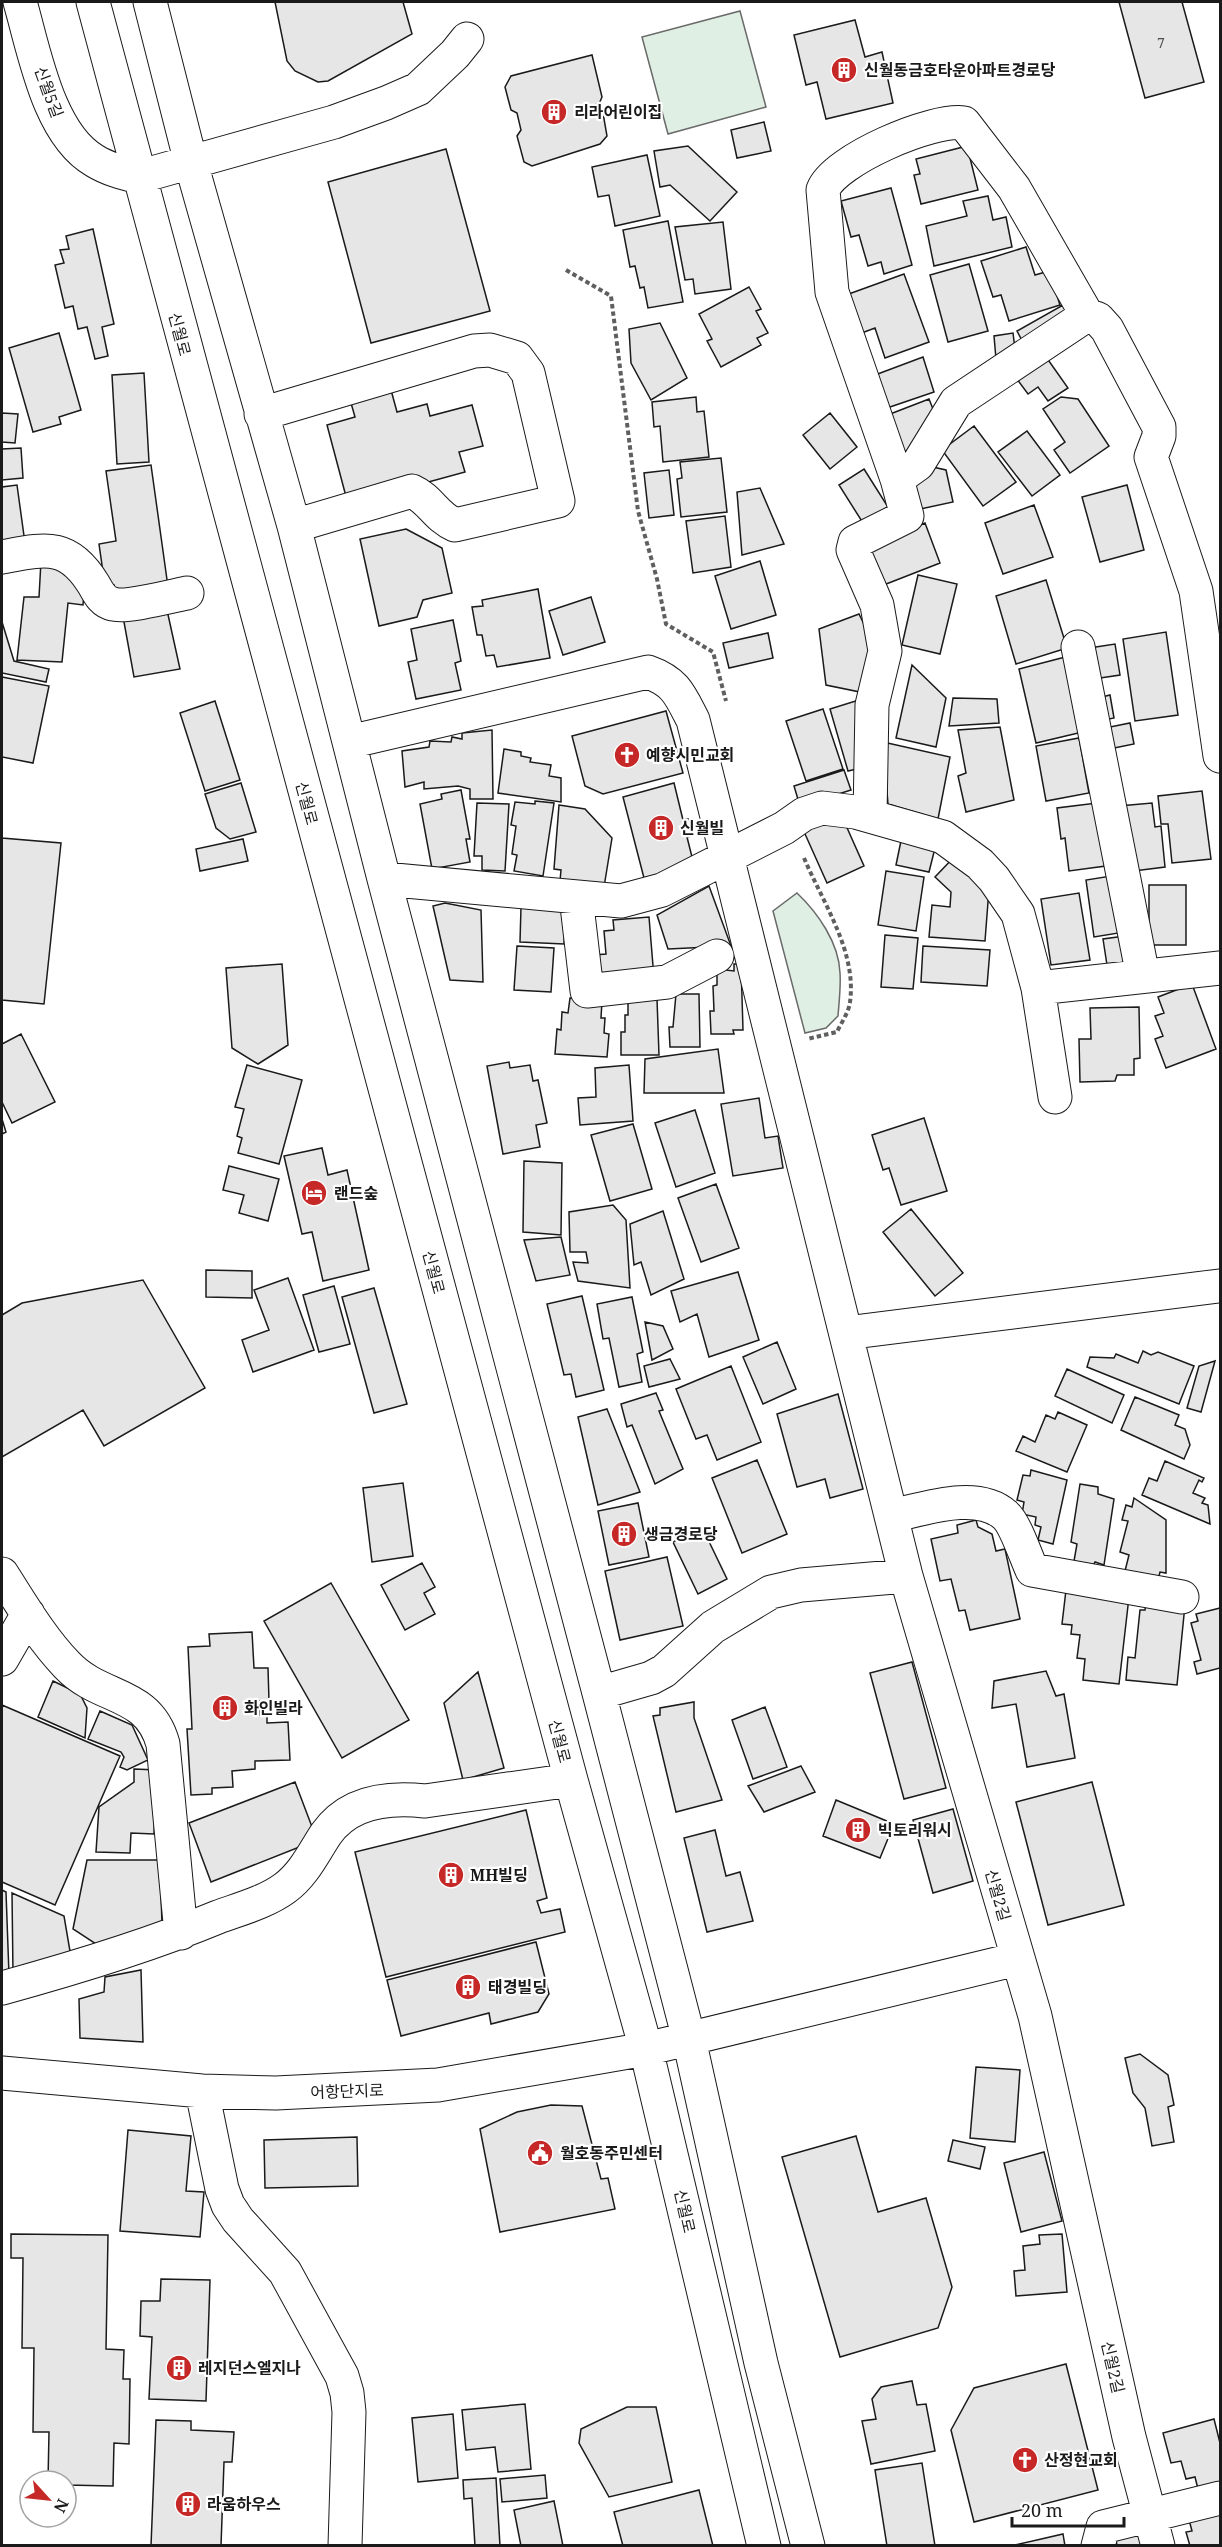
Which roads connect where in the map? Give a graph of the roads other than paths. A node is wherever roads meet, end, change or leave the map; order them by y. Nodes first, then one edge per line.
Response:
1 (20, 2) edge
2 (93, 2) edge
3 (150, 2) edge
4 (466, 39) dead end
5 (191, 163) junction
6 (138, 177) junction
7 (1087, 315) junction
8 (261, 414) junction
9 (897, 479) junction
10 (294, 526) junction
11 (2, 556) edge
12 (187, 593) dead end
13 (1078, 647) dead end
14 (349, 742) junction
15 (1221, 756) edge
16 (870, 816) junction
17 (728, 858) junction
18 (384, 879) junction
19 (576, 897) junction
20 (717, 956) dead end
21 (1221, 968) edge
22 (1143, 976) junction
23 (1038, 988) junction
24 (1055, 1097) dead end
25 (1219, 1286) edge
26 (846, 1333) junction
27 (891, 1516) junction
28 (2, 1574) edge
29 (906, 1576) junction
30 (1182, 1597) dead end
31 (28, 1614) junction
32 (2, 1659) edge
33 (599, 1693) junction
34 (571, 1780) junction
35 (181, 1932) junction
36 (1017, 1959) junction
37 (2, 1988) edge
38 (688, 2039) junction
39 (646, 2049) junction
40 (2, 2073) edge
41 (202, 2091) junction
42 (1221, 2498) edge
43 (1150, 2514) junction
44 (345, 2546) edge
45 (764, 2546) edge
46 (808, 2546) edge
47 (1098, 2546) edge
48 (1158, 2546) edge

1 - 6 street, 신월5길
2 - 6 street, 신월로
3 - 5 street
4 - 5 street
5 - 6 street
5 - 8 street
6 - 34 street, 신월로
7 - 9 street
7 - 9 street
7 - 15 street
8 - 10 street
8 - 10 street
9 - 16 street
10 - 14 street
11 - 12 street
13 - 22 street
14 - 17 street, 신월2길
14 - 18 street
16 - 17 street
16 - 23 street
17 - 19 street
17 - 26 street, 신월2길
18 - 19 street
18 - 33 street
19 - 20 street
21 - 22 street
22 - 23 street
23 - 24 street
25 - 26 street
26 - 27 street, 신월2길
27 - 29 street, 신월2길
27 - 30 street
28 - 31 street
29 - 33 street
29 - 36 street, 신월2길
31 - 32 street
31 - 35 street
33 - 38 street
34 - 35 street
34 - 39 street, 신월로
35 - 37 street
36 - 38 street, 어항단지로
36 - 43 street, 신월2길
38 - 39 street, 어항단지로
38 - 46 street
39 - 41 street, 어항단지로
39 - 45 street, 신월로
40 - 41 street, 어항단지로
41 - 44 street
42 - 43 street
43 - 47 street
43 - 48 street, 신월2길

